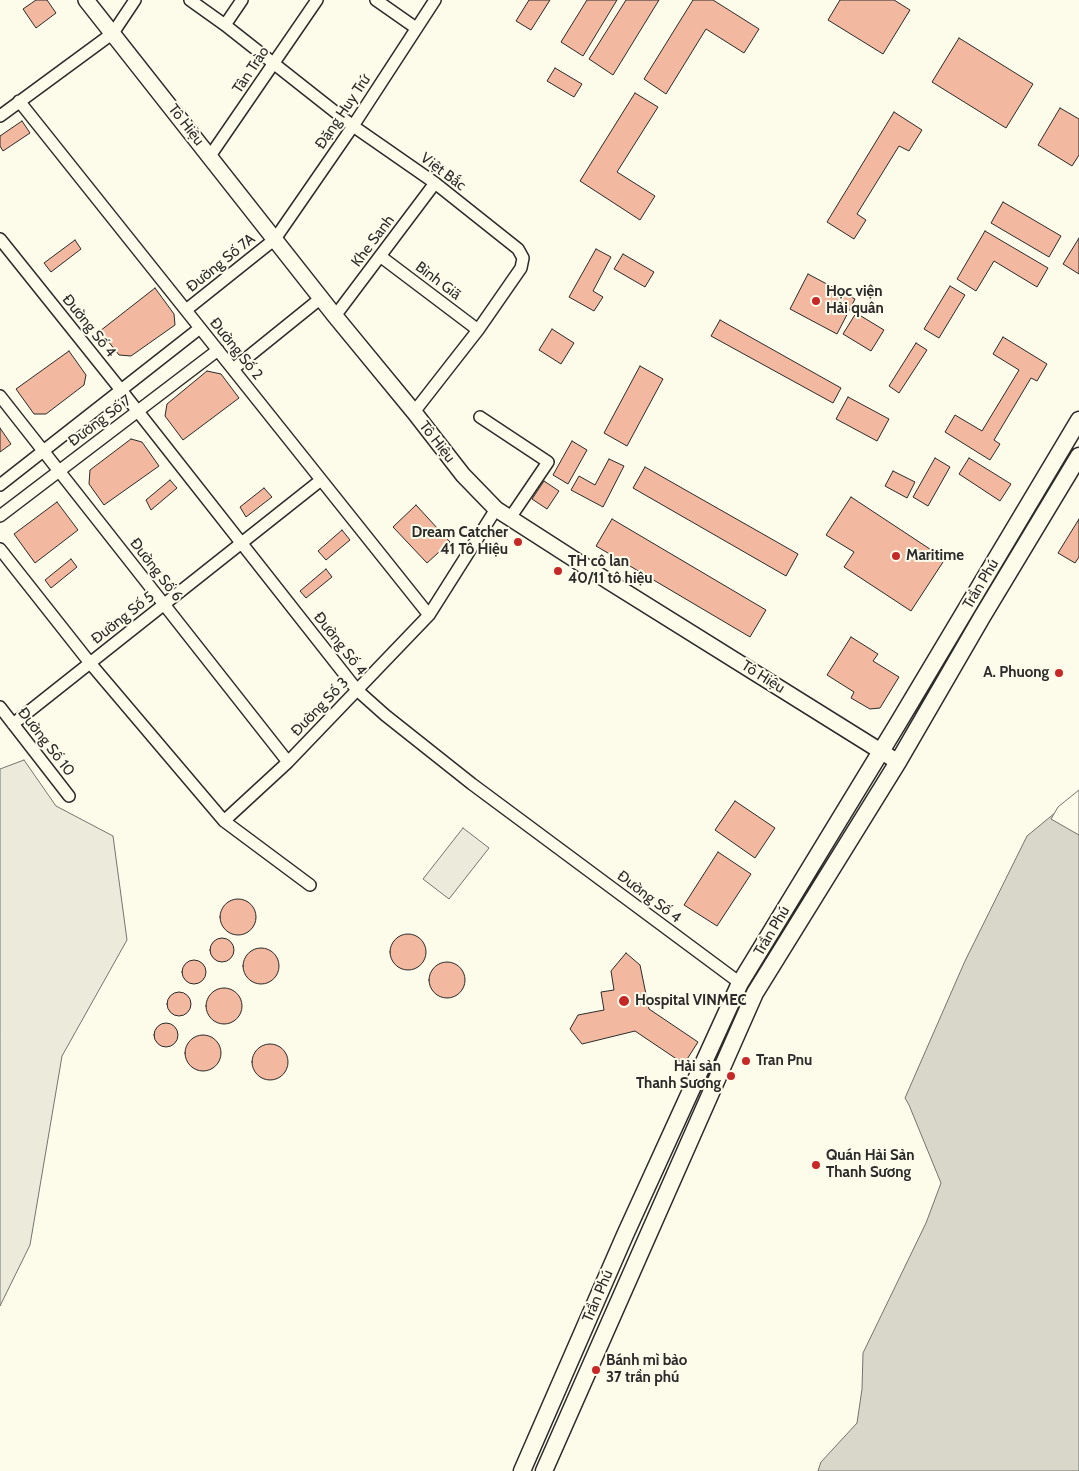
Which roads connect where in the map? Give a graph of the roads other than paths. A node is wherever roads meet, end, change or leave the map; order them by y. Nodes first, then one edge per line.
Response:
1 (86, 0) edge
2 (136, 0) edge
3 (190, 0) edge
4 (242, 0) edge
5 (317, 0) edge
6 (376, 0) edge
7 (435, 0) edge
8 (226, 25) junction
9 (416, 28) junction
10 (113, 33) junction
11 (274, 63) junction
12 (19, 101) junction
13 (0, 116) edge
14 (353, 126) junction
15 (210, 156) junction
16 (435, 183) junction
17 (0, 239) edge
18 (274, 239) junction
19 (380, 256) junction
20 (321, 298) junction
21 (186, 310) junction
22 (335, 316) junction
23 (200, 328) junction
24 (478, 330) junction
25 (218, 350) junction
26 (233, 369) junction
27 (122, 390) junction
28 (0, 396) edge
29 (138, 411) junction
30 (414, 412) junction
31 (480, 417) dead end
32 (1079, 420) edge
33 (1072, 446) edge
34 (43, 452) junction
35 (1079, 456) edge
36 (59, 471) junction
37 (322, 480) junction
38 (0, 485) edge
39 (496, 509) junction
40 (0, 516) edge
41 (510, 518) junction
42 (242, 543) junction
43 (0, 549) edge
44 (164, 604) junction
45 (430, 615) junction
46 (90, 663) junction
47 (357, 690) junction
48 (0, 706) edge
49 (13, 724) junction
50 (881, 752) junction
51 (288, 762) junction
52 (898, 762) junction
53 (69, 796) dead end
54 (224, 821) junction
55 (310, 885) dead end
56 (740, 983) junction
57 (755, 993) junction
58 (522, 1471) edge
59 (544, 1471) edge

1 - 10 street, Tô Hiệu
2 - 10 street
3 - 8 street, Việt Bắc
4 - 8 street
5 - 11 street, Tân Trào
6 - 9 street
7 - 9 street, Đặng Huy Trứ
8 - 11 street, Việt Bắc
9 - 14 street, Đặng Huy Trứ
10 - 12 street
10 - 15 street, Tô Hiệu
11 - 14 street, Việt Bắc
11 - 15 street, Tân Trào
12 - 13 street
12 - 21 street, Đường Số 2
14 - 16 street, Việt Bắc
14 - 18 street, Đặng Huy Trứ
15 - 18 street, Tô Hiệu
16 - 19 street, Khe Sanh
16 - 24 street, Việt Bắc
17 - 27 street, Đường Số 4
18 - 20 street, Tô Hiệu
18 - 21 street, Đường Số 7A
19 - 22 street, Khe Sanh
19 - 24 street, Bình Giã
20 - 22 street, Tô Hiệu
20 - 26 street
21 - 23 street, Đường Số 2
22 - 30 street, Tô Hiệu
23 - 25 street, Đường Số 2
23 - 27 street, Đường Số 7
24 - 30 street, Việt Bắc
25 - 26 street, Đường Số 2
25 - 29 street, Đường Số 7
26 - 37 street, Đường Số 2
27 - 29 street, Đường Số 4
27 - 34 street, Đường Số 7
28 - 34 street, Đường Số 6
29 - 36 street, Đường Số 7
29 - 42 street, Đường Số 4
30 - 39 street, Tô Hiệu
31 - 41 street
32 - 33 main road, Trần Phú
33 - 50 main road, Trần Phú
34 - 36 street, Đường Số 6
34 - 38 street, Đường Số 7
35 - 52 main road, Trần Phú
36 - 40 street, Đường Số 7
36 - 44 street, Đường Số 6
37 - 42 street, Đường Số 5
37 - 45 street, Đường Số 2
39 - 41 street, Tô Hiệu
39 - 45 street, Đường Số 3
41 - 50 street, Tô Hiệu
42 - 44 street, Đường Số 5
42 - 47 street, Đường Số 4
43 - 46 street
44 - 46 street, Đường Số 5
44 - 51 street, Đường Số 6
45 - 47 street, Đường Số 3
46 - 49 street, Đường Số 5
46 - 54 street
47 - 51 street, Đường Số 3
47 - 56 street, Đường Số 4
48 - 49 street, Đường Số 10
49 - 53 street, Đường Số 10
50 - 52 street, Tô Hiệu
50 - 56 main road, Trần Phú
51 - 54 street, Đường Số 3
52 - 57 main road, Trần Phú
54 - 55 street
56 - 57 main road
56 - 58 main road, Trần Phú
57 - 59 main road, Trần Phú

